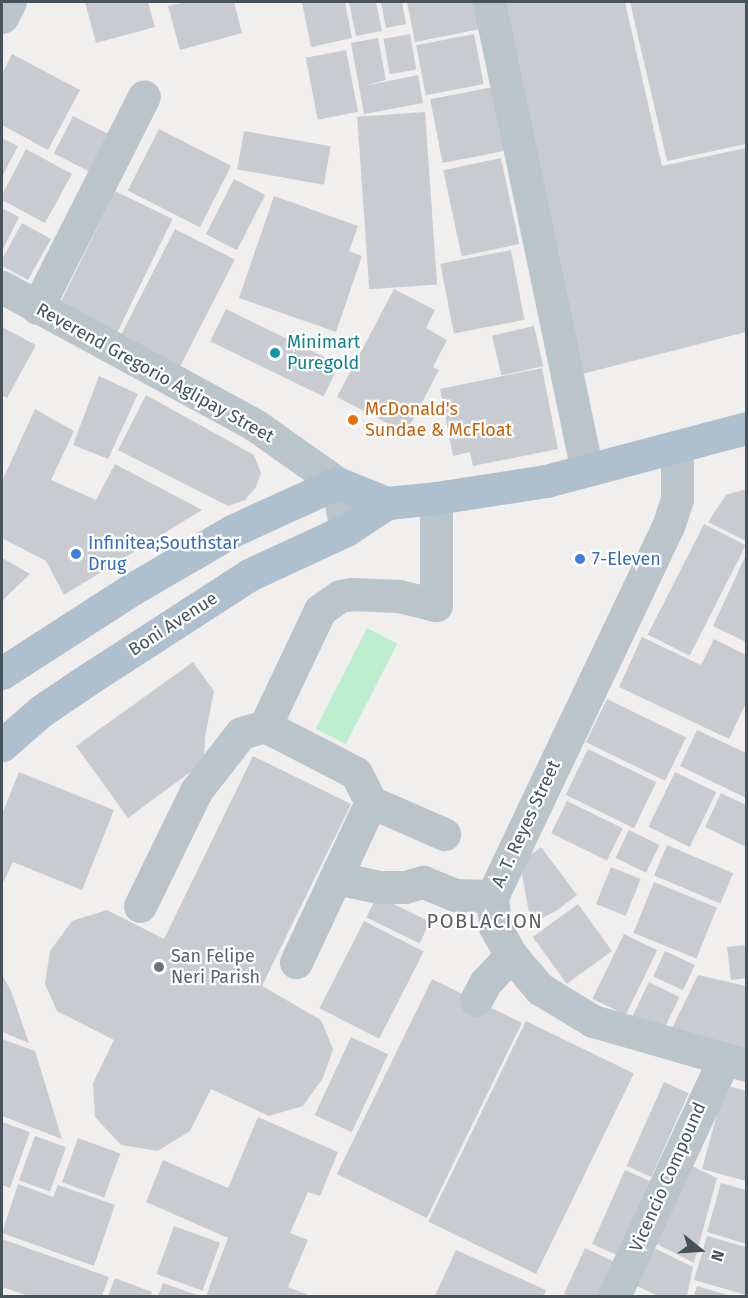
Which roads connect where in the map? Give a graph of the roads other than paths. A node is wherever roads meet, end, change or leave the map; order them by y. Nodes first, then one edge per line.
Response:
1 (10, 2) edge
2 (489, 2) edge
3 (2, 17) edge
4 (144, 96) dead end
5 (2, 287) edge
6 (37, 308) junction
7 (747, 428) edge
8 (677, 448) junction
9 (587, 470) junction
10 (337, 483) junction
11 (436, 498) junction
12 (387, 503) junction
13 (346, 530) junction
14 (2, 672) edge
15 (265, 726) junction
16 (2, 745) edge
17 (371, 802) junction
18 (444, 834) dead end
19 (336, 878) junction
20 (492, 896) junction
21 (140, 906) dead end
22 (511, 955) junction
23 (296, 962) dead end
24 (476, 1000) dead end
25 (735, 1062) edge
26 (614, 1296) edge

1 - 3 street
2 - 9 street
4 - 6 street
5 - 6 street, Reverend Gregorio Aglipay Street
6 - 10 street, Reverend Gregorio Aglipay Street
7 - 8 main road, Reverend Gregorio Aglipay Street
8 - 9 main road, Reverend Gregorio Aglipay Street
8 - 20 street, A. T. Reyes Street
9 - 11 main road, Reverend Gregorio Aglipay Street
10 - 12 main road, Reverend Gregorio Aglipay Street
10 - 13 street
10 - 14 main road
11 - 12 main road, Reverend Gregorio Aglipay Street
11 - 15 street
12 - 13 main road, Boni Avenue
13 - 16 main road, Boni Avenue
15 - 17 street
15 - 21 street
17 - 18 street
17 - 19 street
19 - 20 street
19 - 23 street
20 - 22 street, A. T. Reyes Street
22 - 24 street
22 - 25 street, A. T. Reyes Street
25 - 26 street, Vicencio Compound

